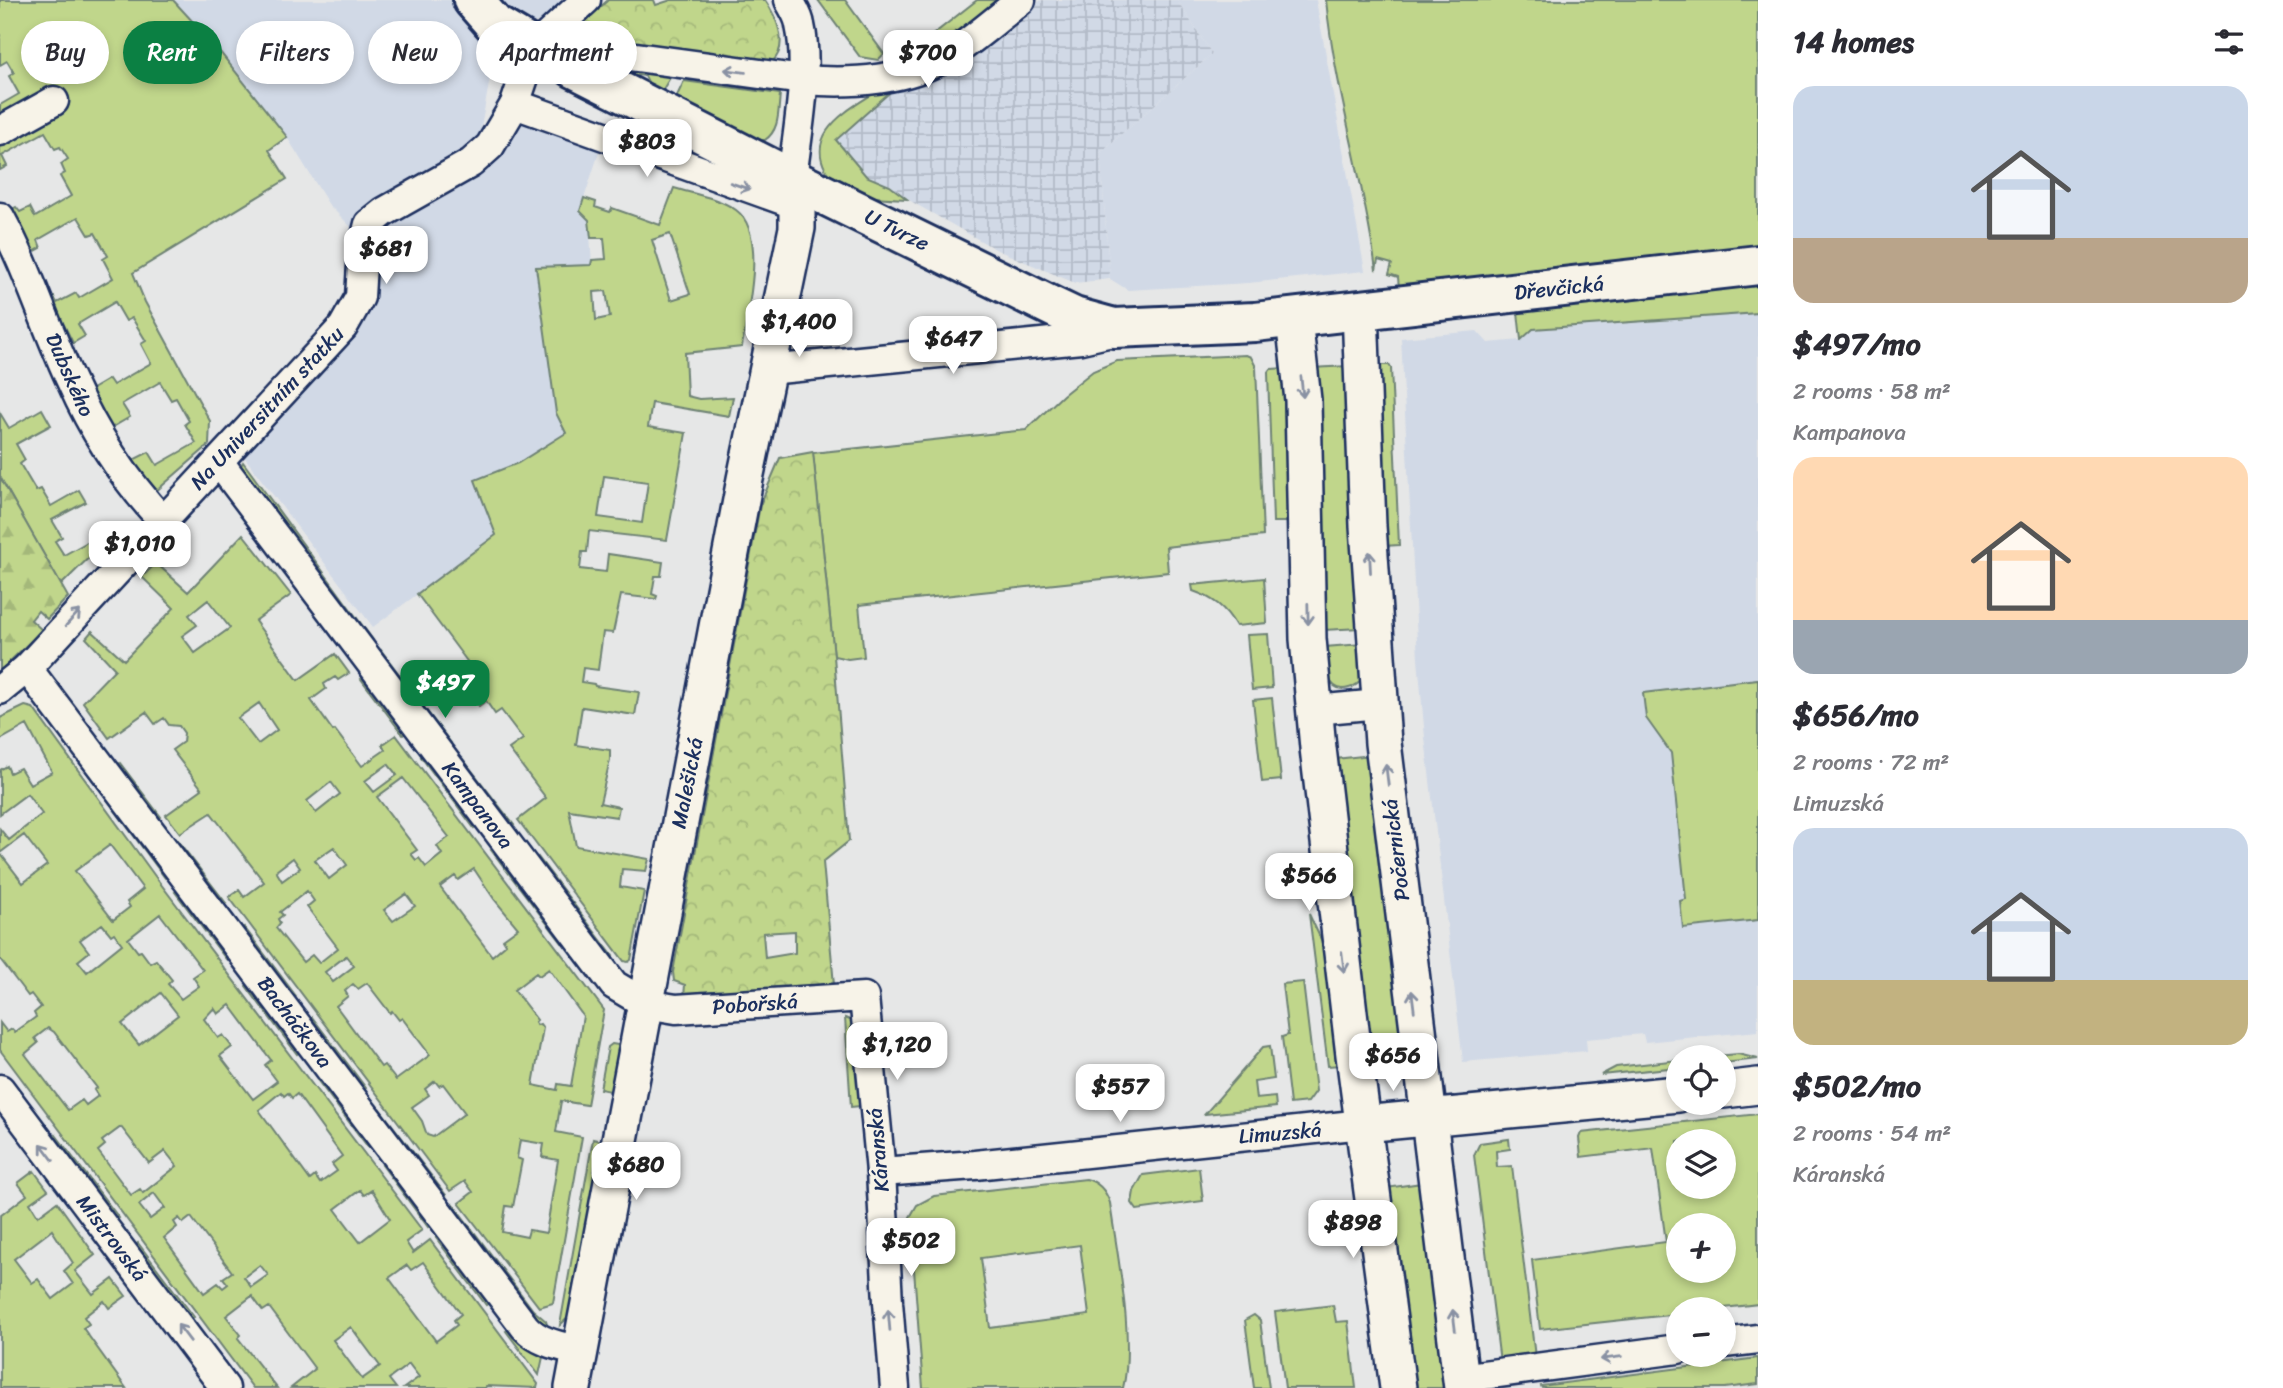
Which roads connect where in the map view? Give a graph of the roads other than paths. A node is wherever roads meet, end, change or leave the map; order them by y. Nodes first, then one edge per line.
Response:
1 (473, 0) edge
2 (586, 0) edge
3 (789, 0) edge
4 (1021, 0) edge
5 (492, 21) edge
6 (563, 21) edge
7 (637, 57) edge
8 (803, 80) junction
9 (522, 84) edge
10 (602, 84) edge
11 (54, 101) dead end
12 (515, 104) junction
13 (0, 131) edge
14 (794, 192) junction
15 (0, 217) edge
16 (1758, 265) edge
17 (1360, 309) junction
18 (1294, 319) junction
19 (1130, 328) junction
20 (768, 370) junction
21 (219, 462) junction
22 (163, 521) junction
23 (27, 668) junction
24 (0, 690) edge
25 (1379, 704) junction
26 (1315, 710) junction
27 (864, 997) joint
28 (646, 1004) junction
29 (1758, 1086) edge
30 (0, 1089) edge
31 (1736, 1089) edge
32 (1666, 1095) edge
33 (1428, 1117) junction
34 (1363, 1124) junction
35 (881, 1172) junction
36 (1758, 1339) edge
37 (1736, 1342) edge
38 (580, 1351) junction
39 (1666, 1351) edge
40 (1462, 1383) edge
41 (225, 1388) edge
42 (573, 1388) edge
43 (895, 1388) edge
44 (1398, 1388) edge

1 - 5 main road, U Tvrze
2 - 6 street
3 - 8 street
4 - 8 street
8 -> 7 street
8 - 14 street
9 - 12 street, Na Universitním statku
10 - 14 main road, U Tvrze
11 - 13 street
12 -> 14 street
12 - 21 street, Na Universitním statku
14 - 19 main road, U Tvrze
14 - 20 street, Malešická
15 - 22 street, Dubského
16 - 17 main road, Dřevčická
17 - 18 main road, U Tvrze
25 -> 17 street, Počernická
18 - 19 main road, U Tvrze
18 -> 26 street
19 - 20 street
20 - 28 street, Malešická
21 - 22 street, Na Universitním statku
21 - 28 street, Kampanova
23 -> 22 street, Na Universitním statku
23 - 24 street, Na Universitním statku
23 - 38 street, Bacháčkova
25 - 26 street
33 -> 25 street, Počernická
26 -> 34 street
27 - 28 street, Pobořská
27 - 35 street, Káranská
28 - 38 street, Malešická
29 - 31 street
41 -> 30 street, Mistrovská
32 - 33 street, Limuzská
33 - 34 street, Limuzská
40 -> 33 street, Počernická
34 - 35 street, Limuzská
34 - 44 street
43 -> 35 street, Káranská
36 - 37 street
38 - 42 street, Malešická
39 -> 40 street

